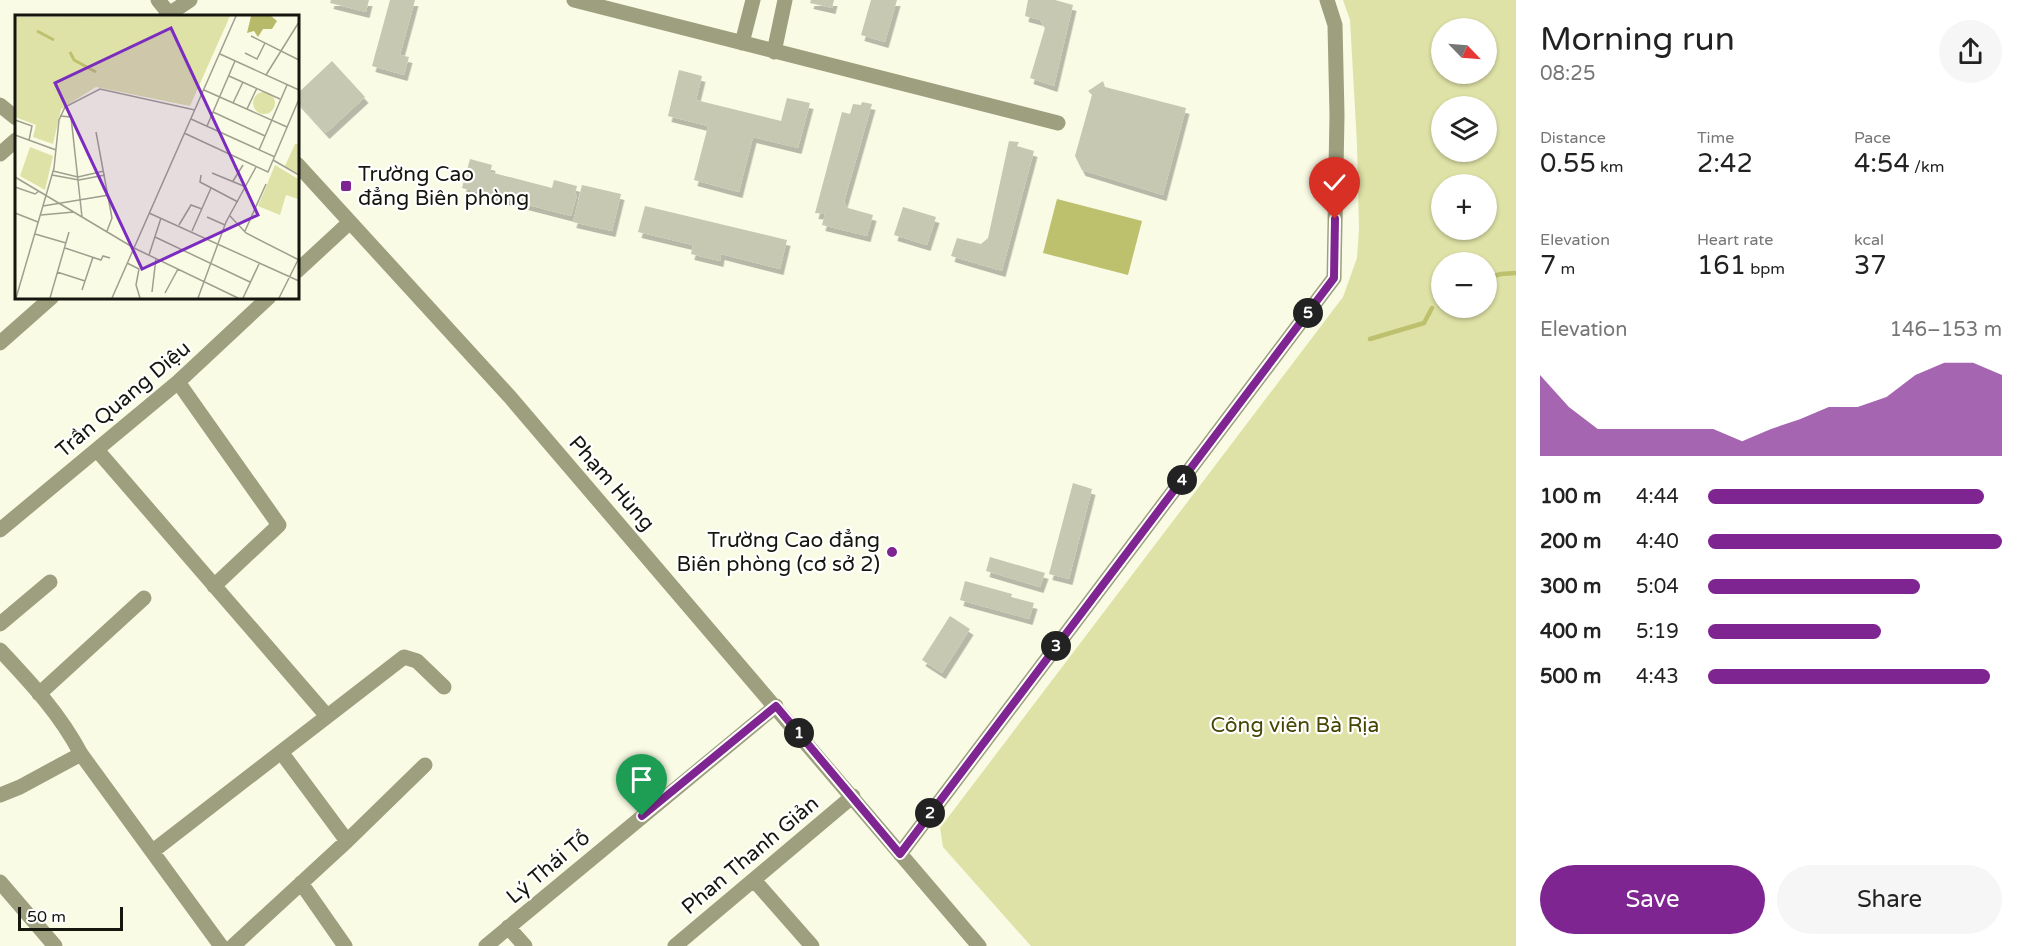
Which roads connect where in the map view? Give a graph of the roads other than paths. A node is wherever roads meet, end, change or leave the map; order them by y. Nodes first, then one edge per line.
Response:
1 (158, 0) edge
2 (190, 0) edge
3 (574, 0) edge
4 (753, 0) edge
5 (785, 0) edge
6 (1327, 0) edge
7 (597, 3) edge
8 (168, 15) edge
9 (170, 15) edge
10 (742, 43) junction
11 (774, 52) junction
12 (0, 105) edge
13 (15, 117) edge
14 (1058, 123) dead end
15 (15, 141) edge
16 (0, 154) edge
17 (298, 165) edge
18 (350, 222) junction
19 (298, 270) edge
20 (51, 298) edge
21 (268, 298) edge
22 (0, 343) edge
23 (178, 382) junction
24 (97, 450) junction
25 (0, 530) edge
26 (50, 582) dead end
27 (214, 586) junction
28 (144, 598) dead end
29 (0, 624) edge
30 (0, 650) edge
31 (444, 687) dead end
32 (39, 693) junction
33 (776, 706) junction
34 (327, 716) junction
35 (281, 752) junction
36 (81, 754) junction
37 (425, 765) dead end
38 (0, 795) edge
39 (853, 796) junction
40 (347, 841) junction
41 (153, 851) junction
42 (900, 854) junction
43 (754, 880) junction
44 (0, 882) edge
45 (301, 883) junction
46 (508, 927) junction
47 (55, 946) edge
48 (222, 946) edge
49 (234, 946) edge
50 (345, 946) edge
51 (486, 946) edge
52 (525, 946) edge
53 (675, 946) edge
54 (812, 946) edge
55 (979, 946) edge

1 - 8 street
2 - 9 street
3 - 7 street
4 - 10 street
5 - 11 street
6 - 42 street
7 - 10 street
10 - 11 street
11 - 14 street
12 - 13 street
15 - 16 street
17 - 18 street, Phạm Hùng
18 - 19 street
18 - 33 street, Phạm Hùng
20 - 22 street
21 - 23 street, Trần Quang Diệu
23 - 24 street, Trần Quang Diệu
23 - 27 street
24 - 25 street, Trần Quang Diệu
24 - 27 street
26 - 29 street
27 - 34 street
28 - 32 street
30 - 32 street
31 - 34 street
32 - 36 street
33 - 39 street, Phạm Hùng
33 - 46 street, Lý Thái Tổ
34 - 35 street
35 - 40 street
35 - 41 street
36 - 38 street
36 - 41 street
37 - 40 street
39 - 42 street, Phạm Hùng
39 - 43 street, Phan Thanh Giản
40 - 45 street
41 - 48 street
42 - 55 street, Phạm Hùng
43 - 53 street, Phan Thanh Giản
43 - 54 street
44 - 47 street
45 - 49 street
45 - 50 street
46 - 51 street, Lý Thái Tổ
46 - 52 street

